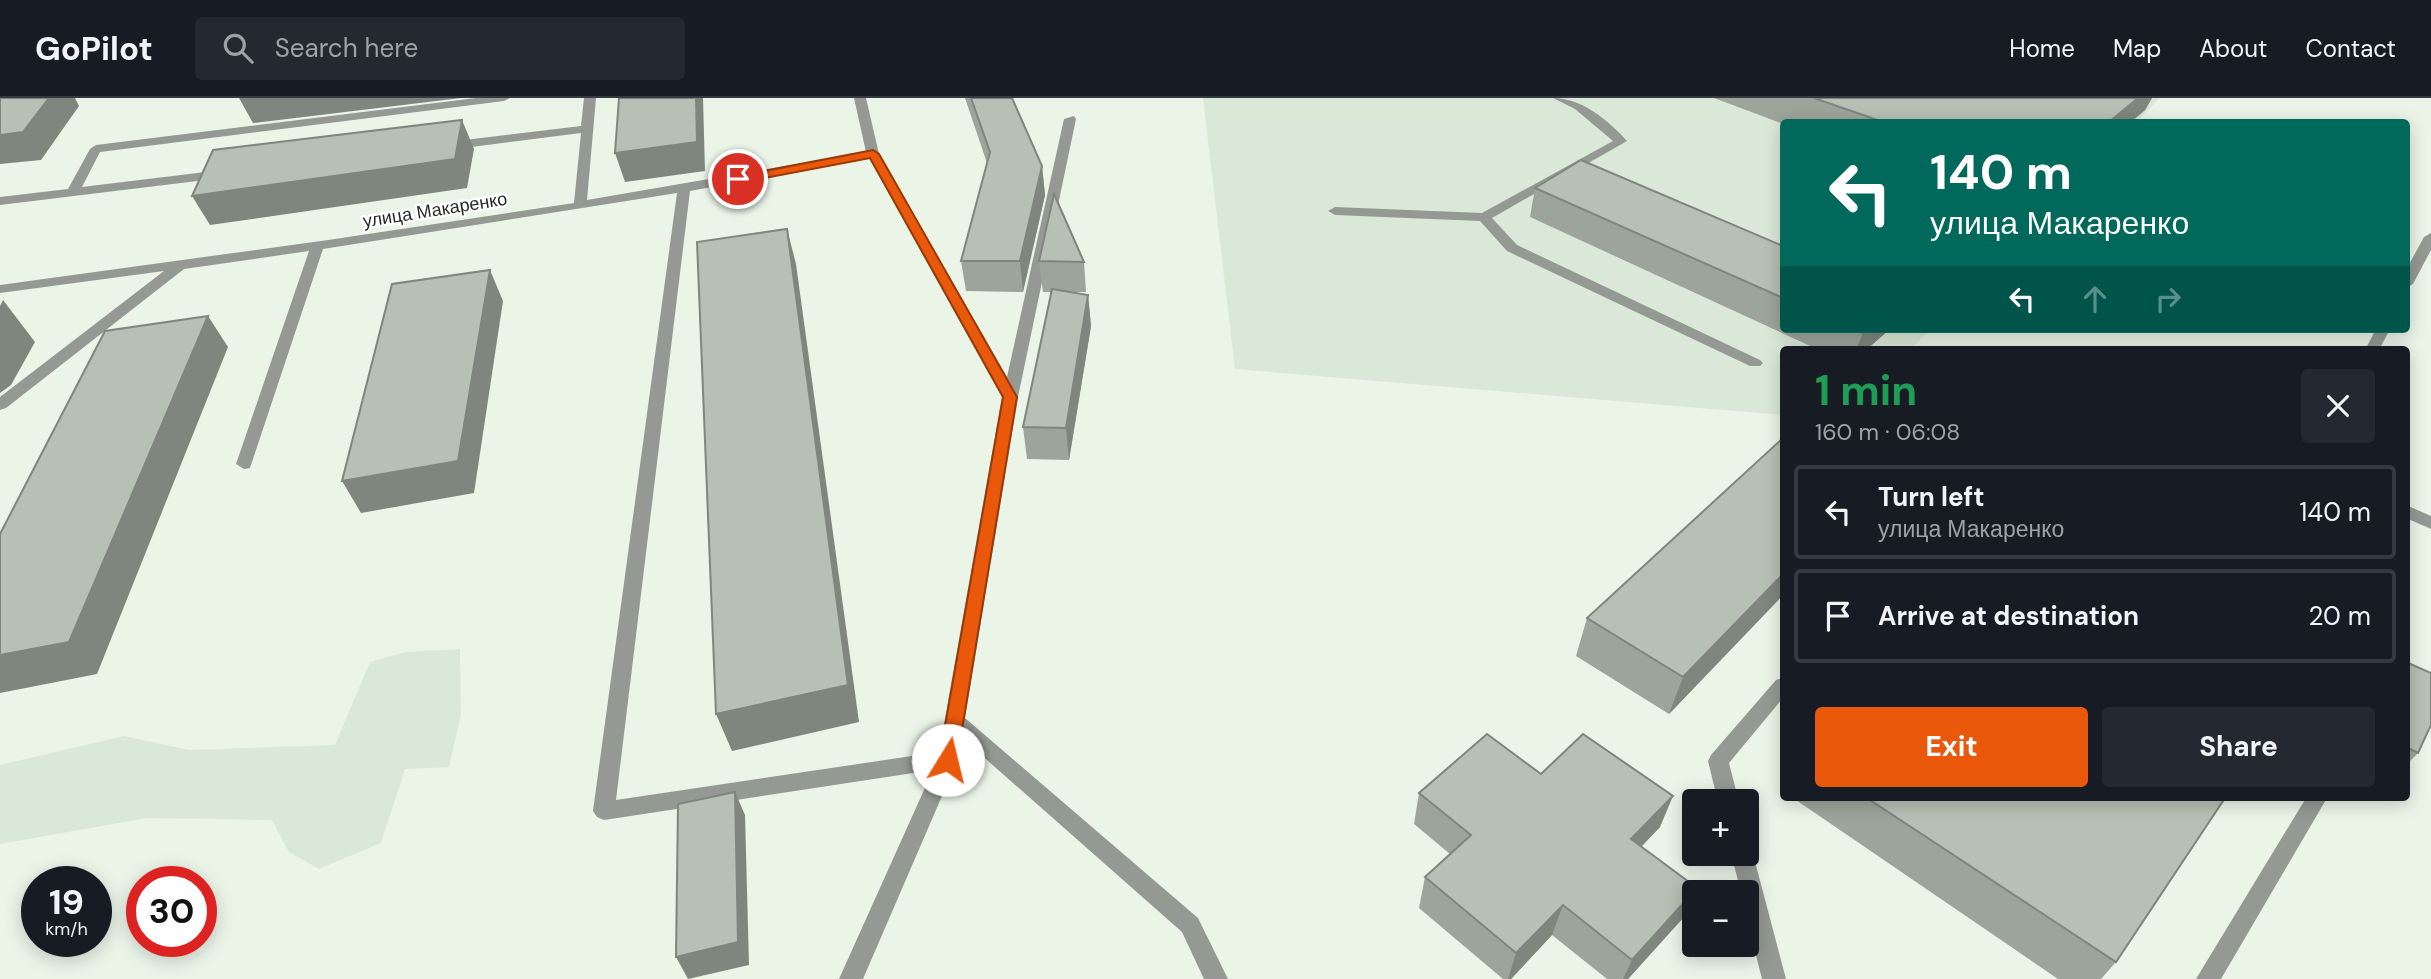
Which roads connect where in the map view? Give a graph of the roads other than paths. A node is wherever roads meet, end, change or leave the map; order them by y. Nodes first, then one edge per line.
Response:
1 (504, 98) edge
2 (590, 98) edge
3 (860, 98) edge
4 (1559, 98) edge
5 (1070, 120) dead end
6 (589, 129) junction
7 (440, 147) edge
8 (873, 154) junction
9 (237, 172) edge
10 (684, 190) junction
11 (73, 192) junction
12 (0, 201) edge
13 (580, 205) junction
14 (1335, 211) dead end
15 (1484, 217) junction
16 (2431, 237) edge
17 (317, 246) junction
18 (179, 266) junction
19 (2410, 276) edge
20 (0, 289) edge
21 (1755, 363) dead end
22 (1010, 397) junction
23 (0, 405) edge
24 (244, 464) dead end
25 (2410, 513) edge
26 (2431, 523) edge
27 (1780, 689) edge
28 (954, 720) junction
29 (948, 760) junction
30 (1726, 789) edge
31 (2315, 801) edge
32 (1745, 866) edge
33 (851, 979) edge
34 (1216, 979) edge
35 (1774, 979) edge
36 (2208, 979) edge

1 - 11 street
2 - 6 street
3 - 8 street
4 - 15 street
5 - 22 street
6 - 7 street
6 - 13 street
8 - 10 street, улица Макаренко
8 - 22 street
9 - 11 street
10 - 13 street, улица Макаренко
10 - 29 street
11 - 12 street
13 - 17 street, улица Макаренко
14 - 15 street
15 - 21 street
16 - 19 street
17 - 18 street, улица Макаренко
17 - 24 street
18 - 20 street, улица Макаренко
18 - 23 street
22 - 28 street
25 - 26 street
27 - 30 street
28 - 29 street
28 - 34 street
29 - 33 street
31 - 36 street
32 - 35 street

